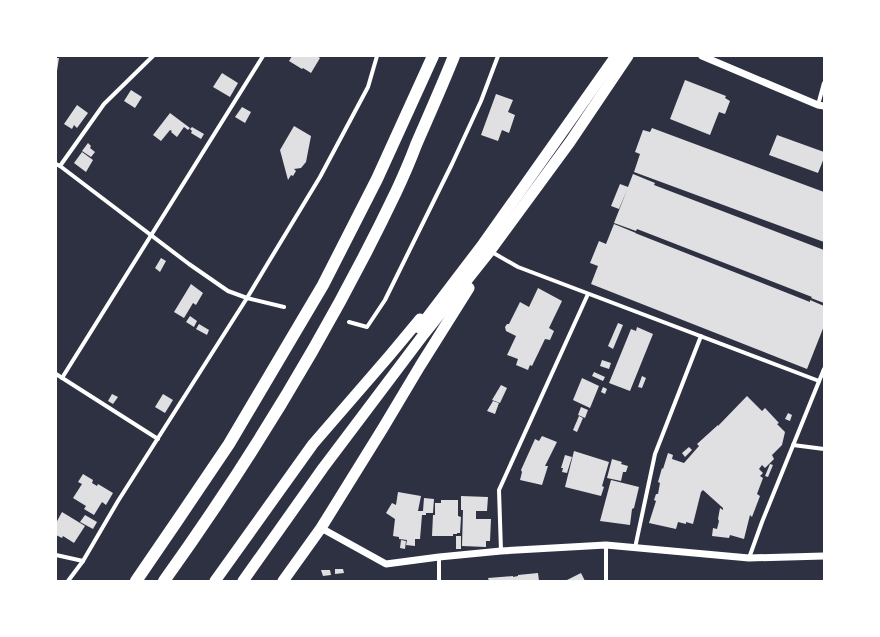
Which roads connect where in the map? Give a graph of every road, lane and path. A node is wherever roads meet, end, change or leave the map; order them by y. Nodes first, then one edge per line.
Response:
1 (152, 56) edge
2 (263, 56) edge
3 (377, 56) edge
4 (432, 56) edge
5 (454, 56) edge
6 (498, 56) edge
7 (616, 56) edge
8 (628, 56) edge
9 (702, 56) edge
10 (824, 83) edge
11 (821, 105) edge
12 (58, 166) edge
13 (152, 235) junction
14 (490, 251) junction
15 (480, 264) junction
16 (588, 294) junction
17 (444, 295) junction
18 (247, 298) junction
19 (284, 306) dead end
20 (349, 322) dead end
21 (701, 336) junction
22 (824, 369) edge
23 (56, 374) edge
24 (62, 378) junction
25 (819, 381) junction
26 (158, 439) junction
27 (793, 445) junction
28 (824, 449) edge
29 (321, 528) junction
30 (606, 545) junction
31 (635, 548) junction
32 (501, 551) junction
33 (56, 555) edge
34 (824, 556) edge
35 (439, 557) junction
36 (749, 558) junction
37 (83, 561) junction
38 (68, 581) edge
39 (136, 581) edge
40 (164, 581) edge
41 (215, 581) edge
42 (235, 581) edge
43 (243, 581) edge
44 (283, 581) edge
45 (439, 581) edge
46 (606, 581) edge

1 - 12 street
2 - 13 street
3 - 18 street
4 - 39 highway
5 - 40 highway
6 - 20 street
7 - 17 highway
8 - 14 highway
9 - 11 street
10 - 11 street
12 - 13 street
13 - 18 street
13 - 24 street
14 - 15 highway
14 - 16 street
15 - 29 highway
15 - 43 highway
16 - 21 street
16 - 32 street
17 - 41 highway
17 - 42 highway
18 - 19 street
18 - 26 street
21 - 25 street
21 - 31 street
22 - 25 street
23 - 24 street
24 - 26 street
25 - 27 street
26 - 37 street
27 - 28 street
27 - 36 street
29 - 35 street
29 - 44 highway
30 - 31 street
30 - 32 street
30 - 46 street
31 - 36 street
32 - 35 street
33 - 37 street
34 - 36 street
35 - 45 street
37 - 38 street

